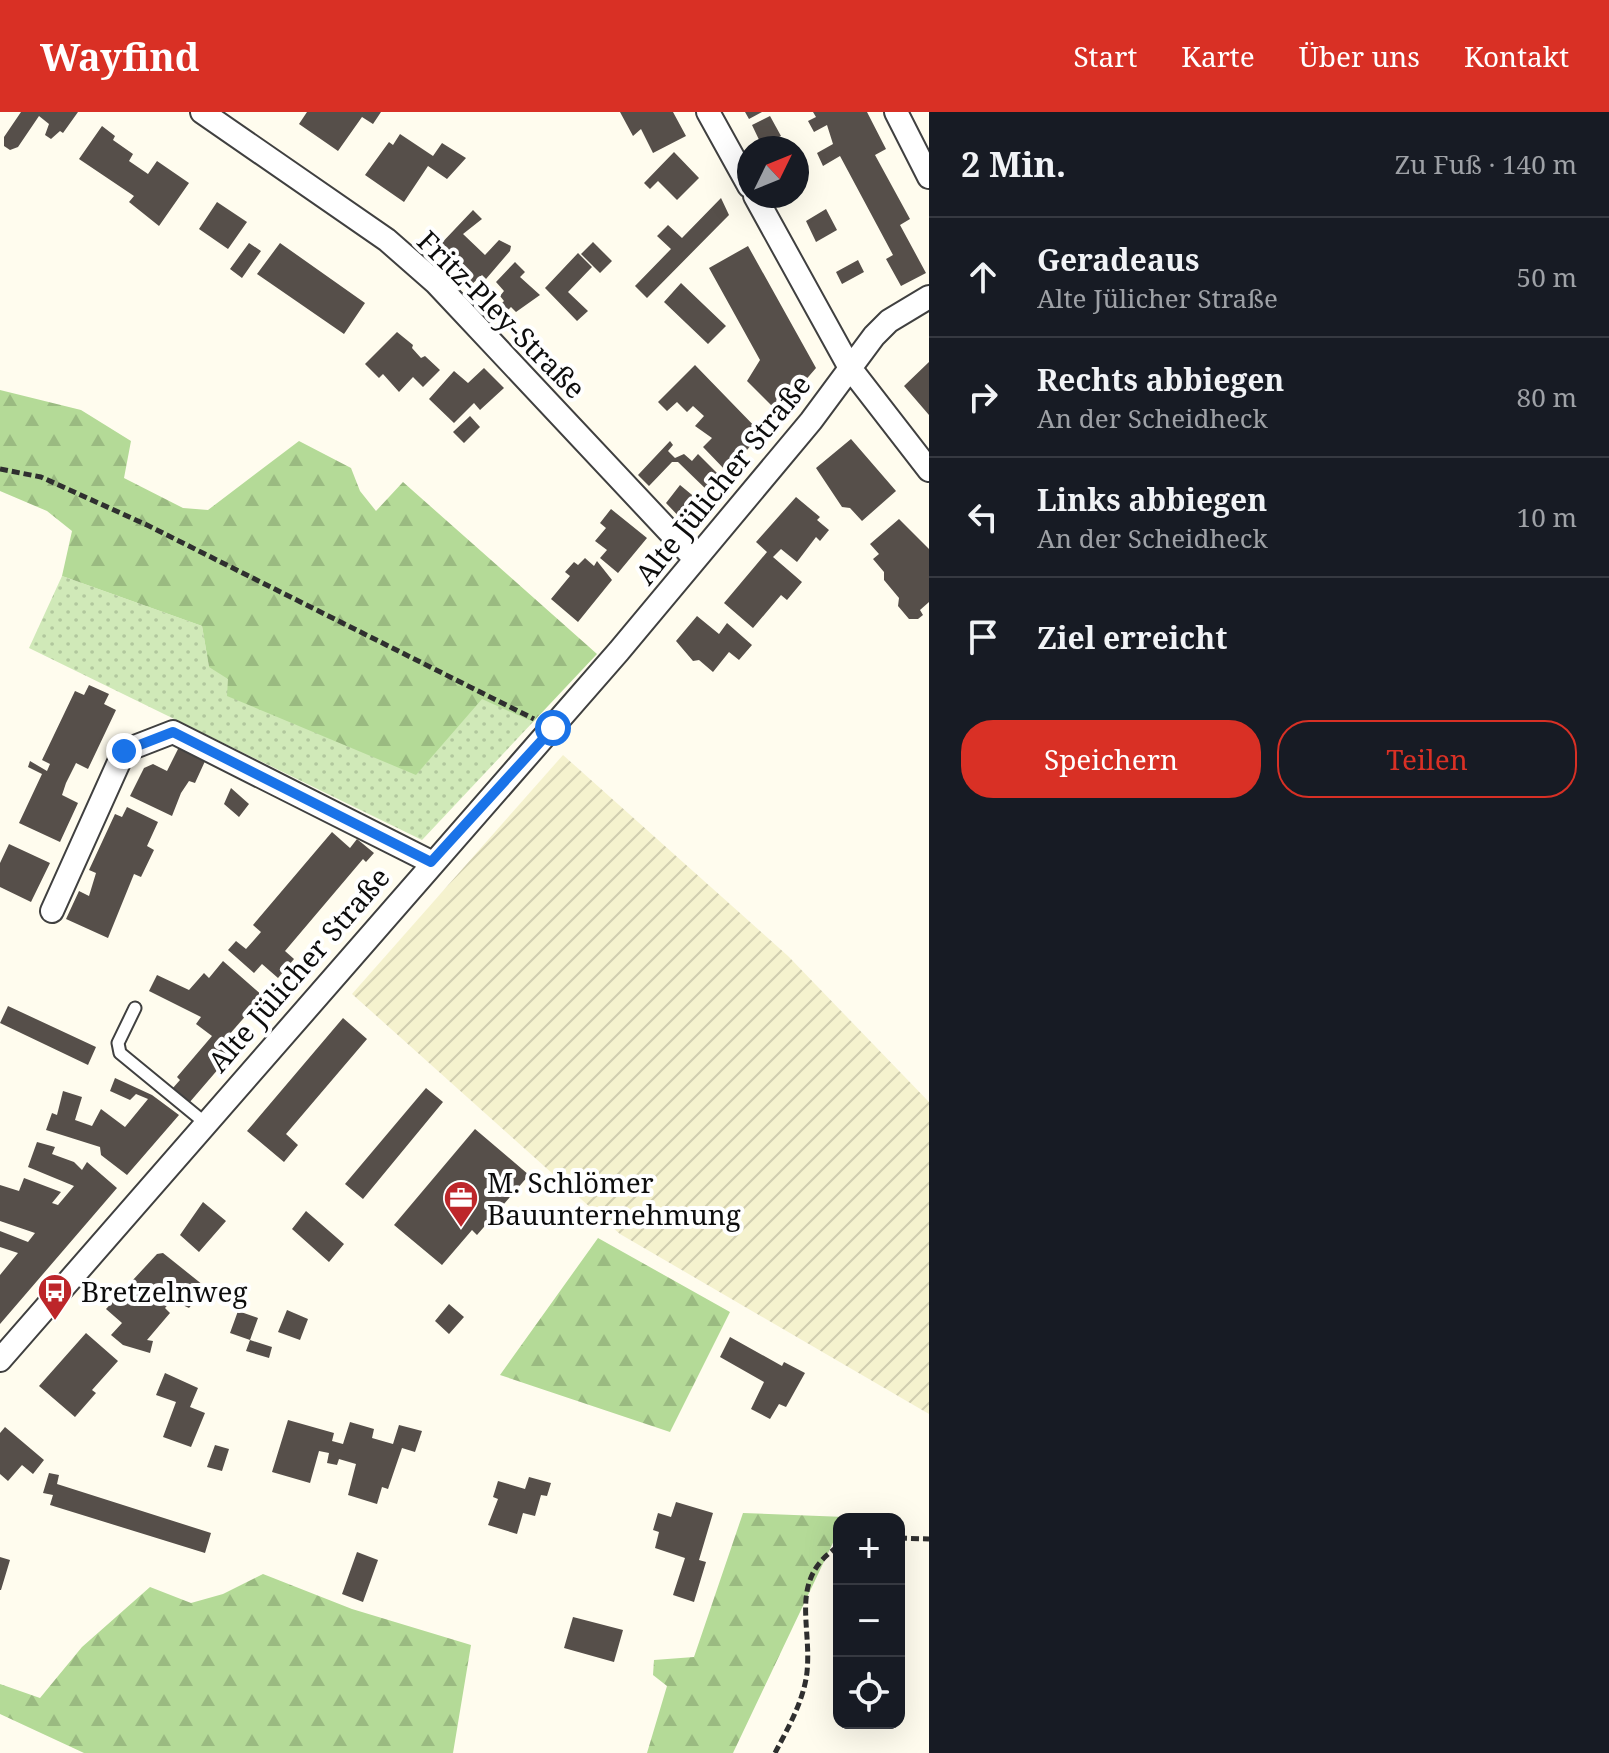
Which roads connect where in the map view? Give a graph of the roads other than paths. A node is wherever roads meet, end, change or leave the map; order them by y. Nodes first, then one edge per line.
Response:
1 (202, 112) edge
2 (708, 112) edge
3 (896, 112) edge
4 (737, 164) edge
5 (928, 175) edge
6 (762, 208) edge
7 (929, 297) edge
8 (850, 368) junction
9 (929, 470) edge
10 (695, 559) junction
11 (431, 862) junction
12 (52, 911) dead end
13 (135, 1008) dead end
14 (204, 1122) junction
15 (0, 1360) edge

1 - 10 street, Fritz-Pley-Straße
2 - 4 street
3 - 5 street
6 - 8 street
7 - 8 street, Alte Jülicher Straße
8 - 9 street
8 - 10 street, Alte Jülicher Straße
10 - 11 street, Alte Jülicher Straße
11 - 12 street
11 - 14 street, Alte Jülicher Straße
13 - 14 lane
14 - 15 street, Alte Jülicher Straße

